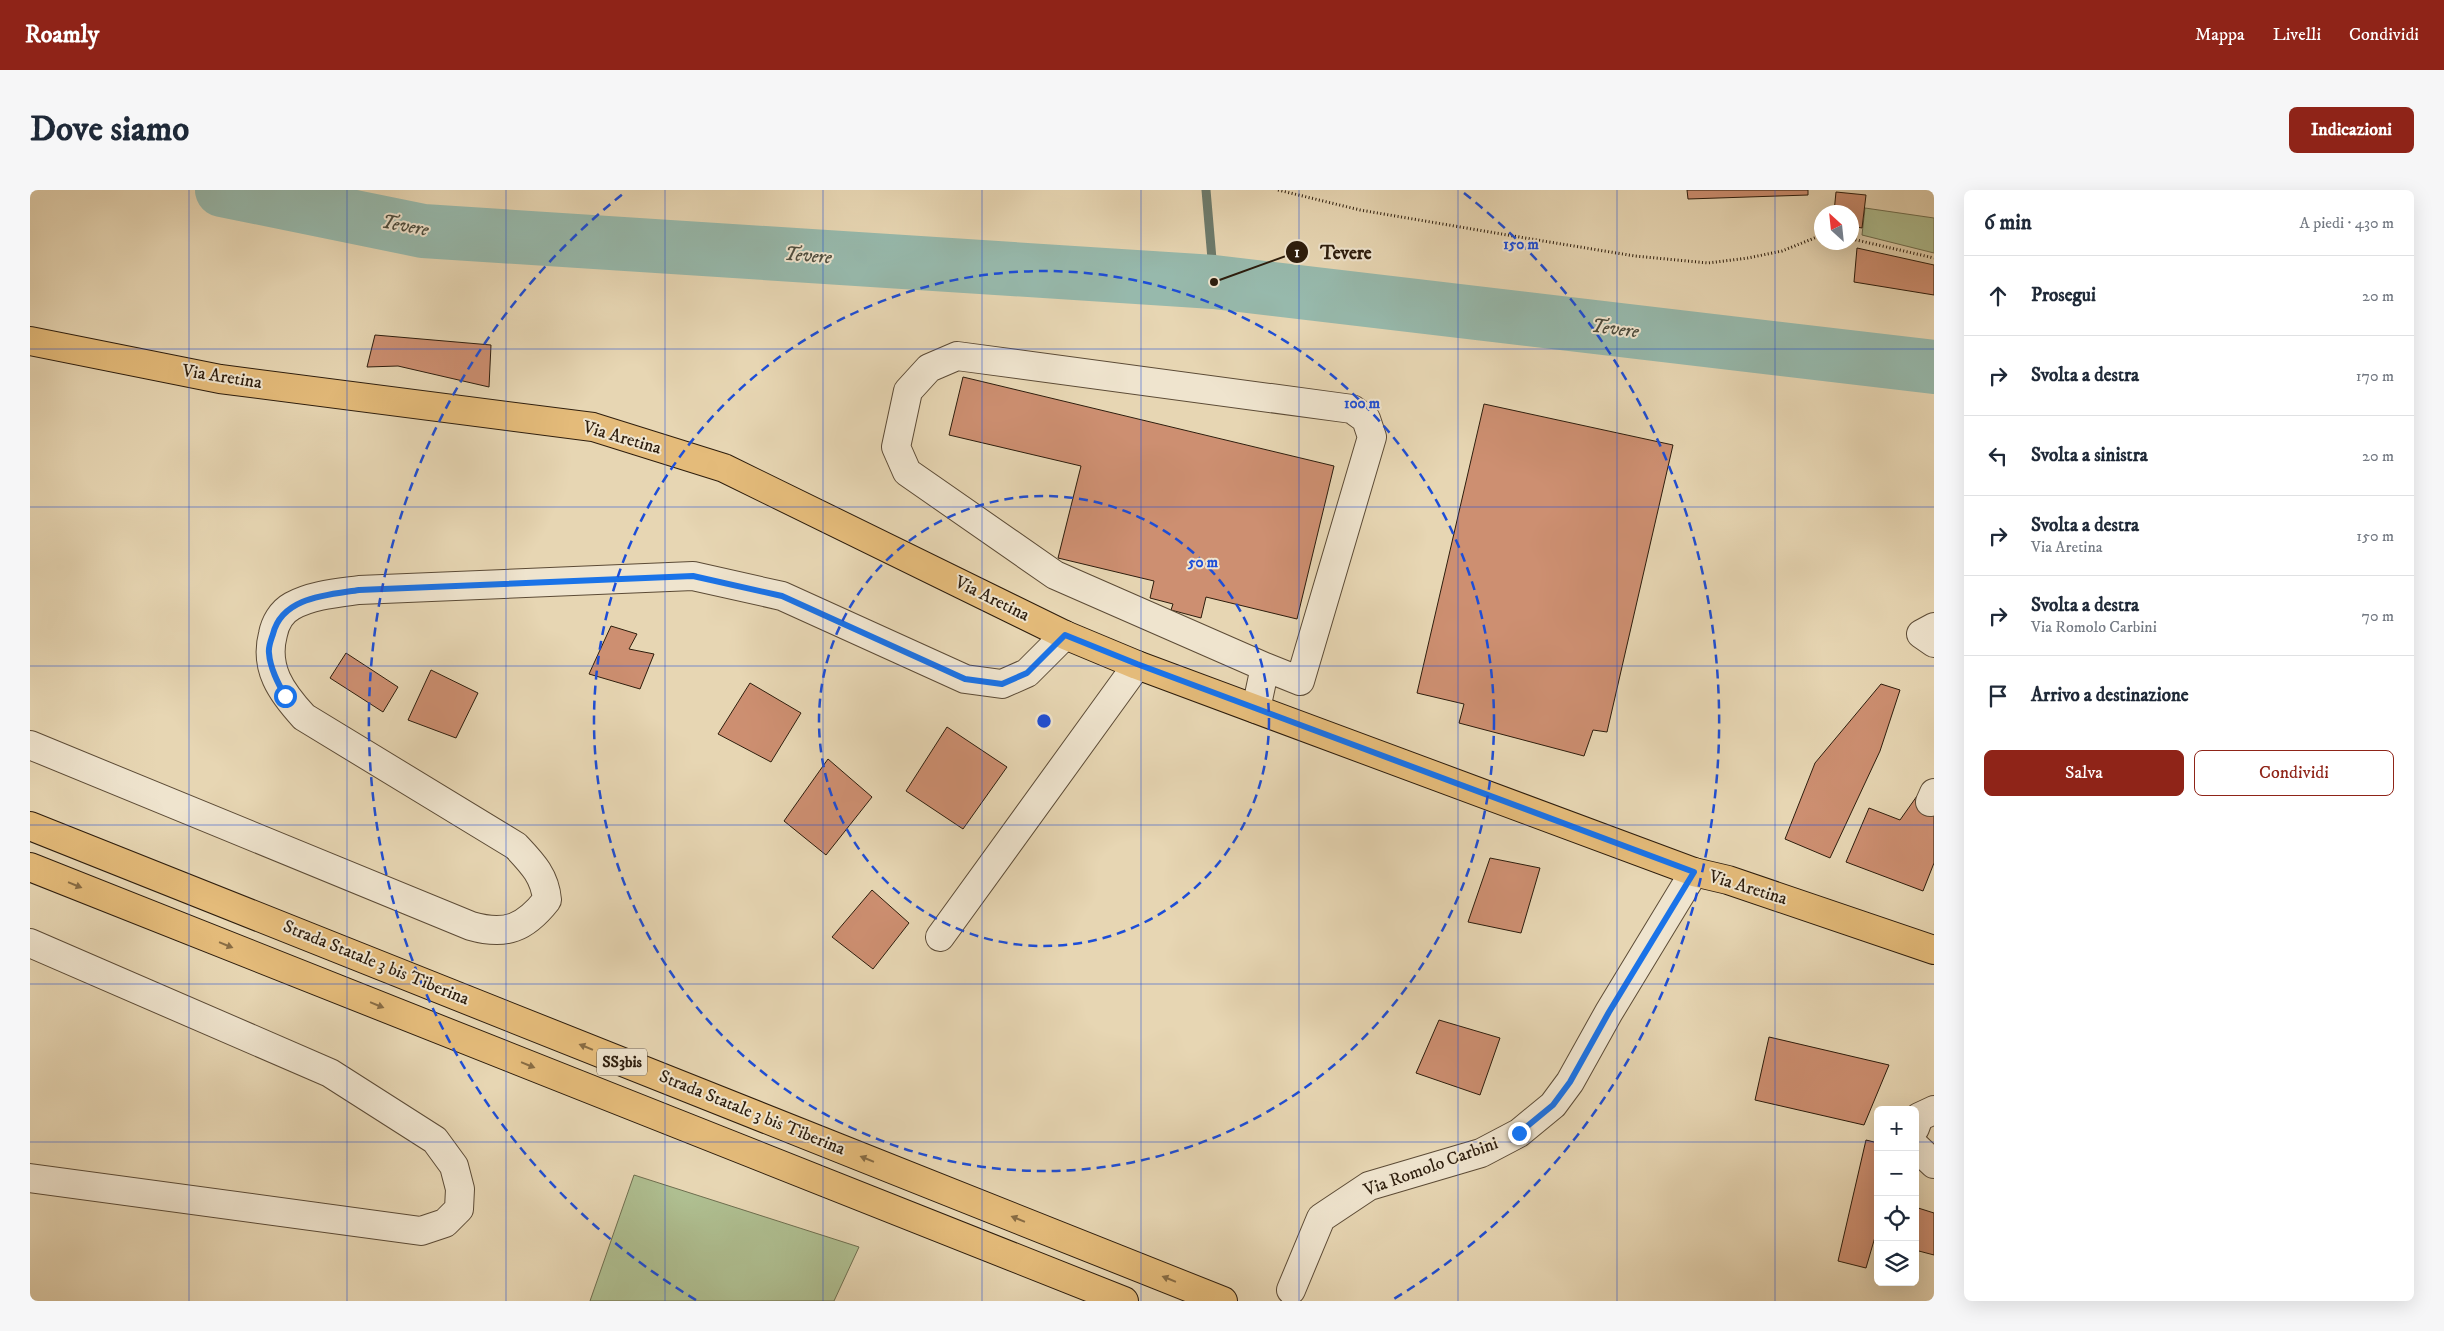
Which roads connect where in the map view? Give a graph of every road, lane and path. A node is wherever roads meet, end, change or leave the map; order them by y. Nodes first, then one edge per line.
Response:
1 (1278, 190) edge
2 (1814, 238) edge
3 (1859, 241) edge
4 (1934, 258) edge
5 (30, 341) edge
6 (1934, 628) edge
7 (1065, 635) junction
8 (1934, 643) edge
9 (1137, 664) junction
10 (1265, 668) junction
11 (1256, 709) junction
12 (30, 745) edge
13 (30, 826) edge
14 (30, 867) edge
15 (1694, 872) junction
16 (940, 937) dead end
17 (30, 944) edge
18 (1934, 950) edge
19 (1934, 1110) edge
20 (1919, 1117) edge
21 (1919, 1150) edge
22 (1934, 1164) edge
23 (30, 1178) edge
24 (1290, 1290) dead end
25 (1219, 1299) edge
26 (1124, 1301) edge

1 - 2 path
3 - 4 path
5 - 7 main road, Via Aretina
6 - 8 street
7 - 9 main road, Via Aretina
7 - 12 street
9 - 11 main road, Via Aretina
9 - 16 street
10 - 10 street
10 - 11 street
11 - 15 main road, Via Aretina
25 -> 13 main road, Strada Statale 3 bis Tiberina / SS3bis
14 -> 26 main road, SS3bis
15 - 18 main road, Via Aretina
15 - 24 street, Via Romolo Carbini
17 - 23 street
19 - 20 street
21 - 22 street

